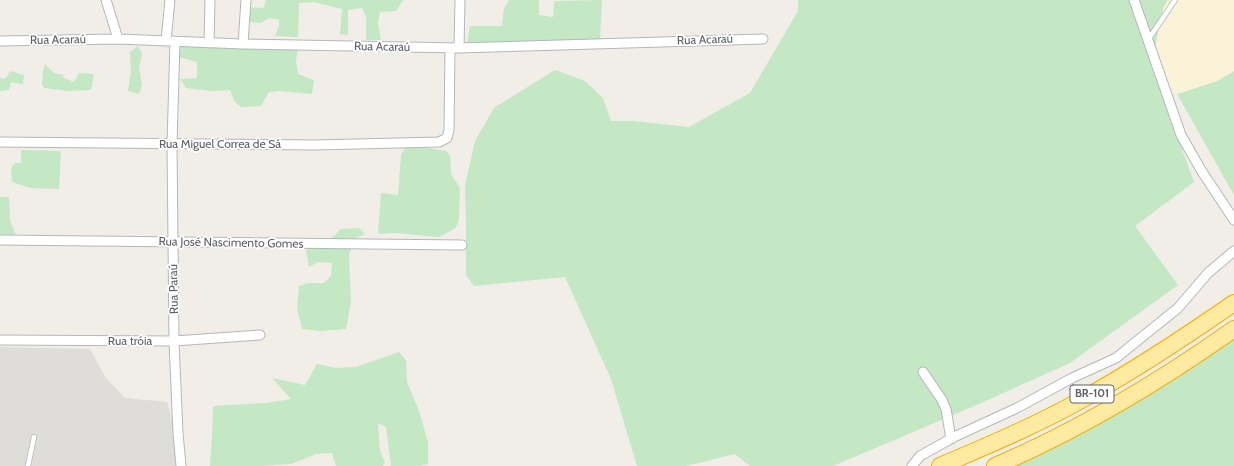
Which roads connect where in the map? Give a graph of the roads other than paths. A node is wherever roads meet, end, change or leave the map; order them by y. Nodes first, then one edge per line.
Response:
1 (106, 0) edge
2 (170, 0) edge
3 (210, 0) edge
4 (246, 0) edge
5 (460, 0) edge
6 (1134, 0) edge
7 (1175, 0) edge
8 (118, 39) junction
9 (763, 39) dead end
10 (0, 40) edge
11 (1148, 40) junction
12 (170, 41) junction
13 (209, 43) junction
14 (243, 44) junction
15 (454, 48) junction
16 (0, 142) edge
17 (172, 144) junction
18 (1234, 220) edge
19 (0, 240) edge
20 (173, 242) junction
21 (462, 245) dead end
22 (1234, 251) edge
23 (1234, 303) edge
24 (1234, 329) edge
25 (260, 335) dead end
26 (0, 340) edge
27 (174, 341) junction
28 (922, 372) dead end
29 (34, 437) dead end
30 (951, 439) junction
31 (180, 465) edge
32 (28, 466) edge
33 (912, 466) edge
34 (940, 466) edge
35 (995, 466) edge

1 - 8 street
2 - 12 street, Rua Paraú
3 - 13 street
4 - 14 street
5 - 15 street
6 - 11 street
7 - 11 lane
8 - 10 street, Rua Acaraú
8 - 12 street, Rua Acaraú
9 - 15 street, Rua Acaraú
11 - 18 street
12 - 13 street, Rua Acaraú
12 - 17 street, Rua Paraú
13 - 14 street, Rua Acaraú
14 - 15 street, Rua Acaraú
15 - 17 street, Rua Miguel Correa de Sá
16 - 17 street, Rua Miguel Correa de Sá
17 - 20 street, Rua Paraú
19 - 20 street, Rua José Nascimento Gomes
20 - 21 street, Rua José Nascimento Gomes
20 - 27 street, Rua Paraú
22 - 30 street
23 - 34 highway, BR-101
24 - 35 highway, BR-101
25 - 27 street, Rua tróia
26 - 27 street, Rua tróia
27 - 31 street, Rua Paraú
28 - 30 street
29 - 32 lane
30 - 33 street

